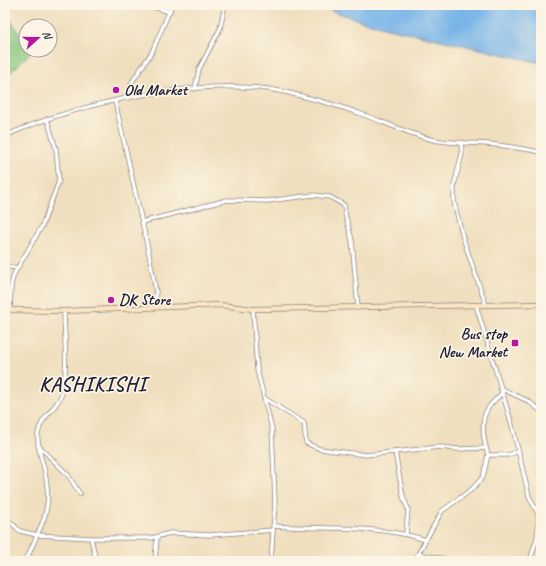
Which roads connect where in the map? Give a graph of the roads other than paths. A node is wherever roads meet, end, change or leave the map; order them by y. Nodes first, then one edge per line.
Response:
1 (148, 5) edge
2 (172, 5) edge
3 (225, 5) edge
4 (170, 12) junction
5 (195, 89) junction
6 (128, 98) junction
7 (115, 101) junction
8 (47, 119) junction
9 (5, 136) edge
10 (461, 142) junction
11 (541, 152) edge
12 (142, 222) junction
13 (5, 266) edge
14 (17, 268) junction
15 (541, 304) edge
16 (476, 305) junction
17 (486, 305) junction
18 (156, 306) junction
19 (358, 308) junction
20 (253, 309) junction
21 (7, 310) edge
22 (64, 311) junction
23 (500, 388) junction
24 (502, 393) junction
25 (264, 398) junction
26 (541, 411) edge
27 (38, 445) junction
28 (486, 448) junction
29 (519, 451) junction
30 (395, 452) junction
31 (488, 455) junction
32 (80, 494) dead end
33 (5, 517) edge
34 (273, 528) junction
35 (406, 534) junction
36 (36, 535) junction
37 (157, 537) junction
38 (91, 538) junction
39 (426, 540) junction
40 (418, 554) junction
41 (26, 561) edge
42 (96, 561) edge
43 (155, 561) edge
44 (270, 561) edge
45 (414, 561) edge
46 (455, 561) edge
47 (530, 561) edge

1 - 4 street
2 - 4 street
3 - 5 street
4 - 6 street
5 - 6 street
5 - 10 street
6 - 7 street
7 - 8 street
7 - 12 street
8 - 9 street
8 - 14 street
10 - 11 street
10 - 17 street
12 - 18 street
12 - 19 street
13 - 14 street
14 - 21 street
15 - 17 main road
16 - 17 main road
16 - 19 main road
16 - 23 street
18 - 20 main road
18 - 22 main road
19 - 20 main road
20 - 25 street
21 - 22 main road
22 - 27 street
23 - 24 street
23 - 26 street
24 - 28 street
24 - 29 street
25 - 30 street
25 - 34 street
27 - 32 street
27 - 36 street
28 - 30 street
28 - 31 street
29 - 31 street
29 - 47 street
30 - 35 street
31 - 39 street
33 - 36 street
34 - 35 street
34 - 37 street
34 - 44 street
35 - 39 street
36 - 38 street
36 - 41 street
37 - 38 street
37 - 43 street
38 - 42 street
39 - 40 street
40 - 45 street
40 - 46 street

